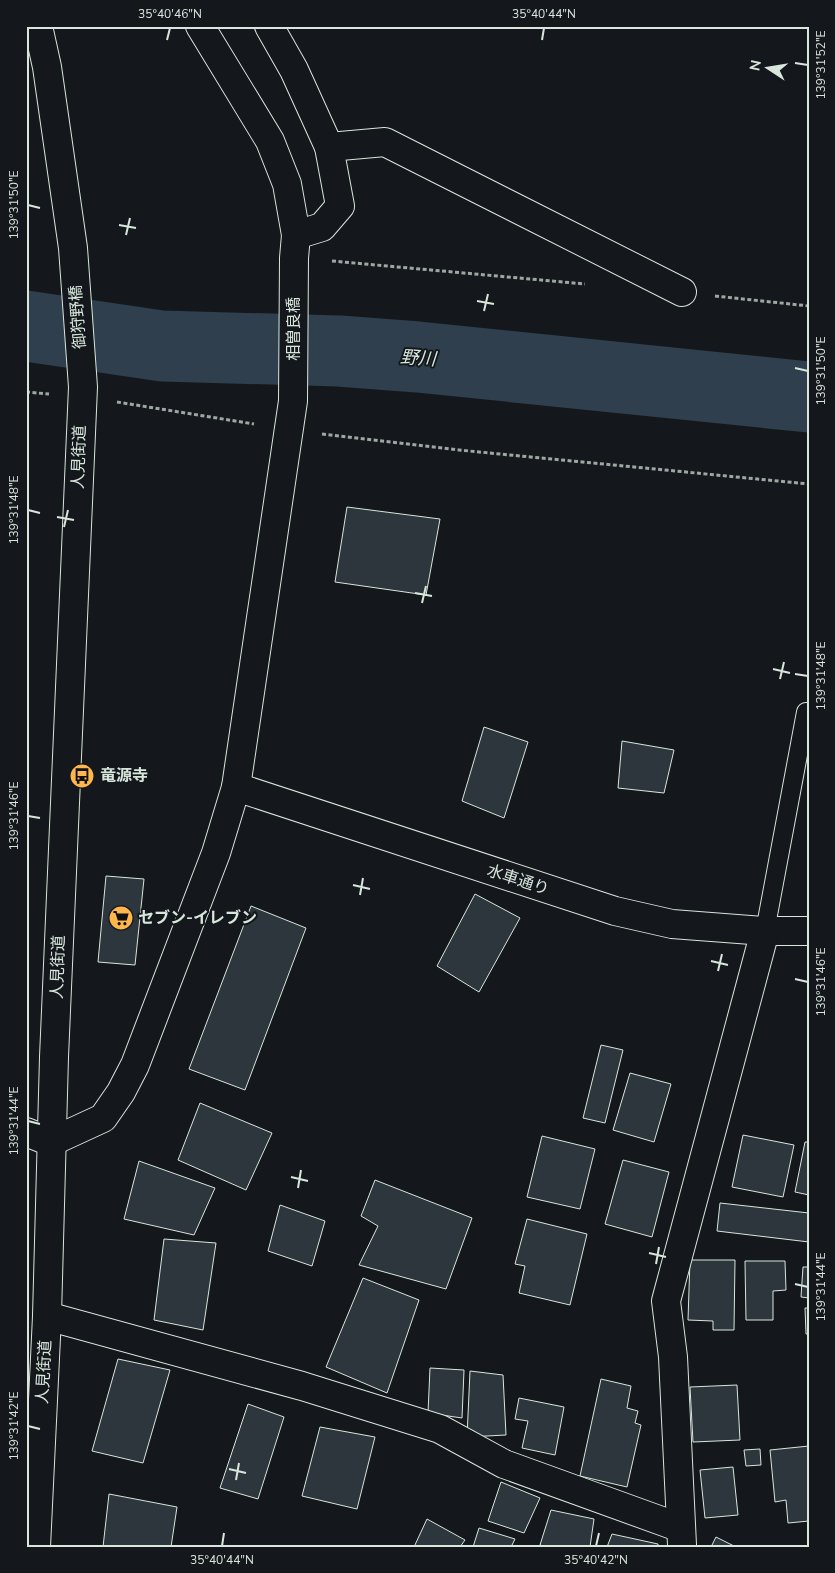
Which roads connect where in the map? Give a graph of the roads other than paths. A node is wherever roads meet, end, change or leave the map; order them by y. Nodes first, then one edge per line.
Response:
1 (38, 26) edge
2 (200, 26) edge
3 (269, 26) edge
4 (329, 147) junction
5 (295, 246) junction
6 (682, 292) road end
7 (82, 392) joint
8 (809, 712) edge
9 (236, 787) junction
10 (765, 930) junction
11 (809, 930) edge
12 (26, 1132) edge
13 (51, 1142) junction
14 (47, 1316) junction
15 (682, 1538) edge
16 (36, 1547) edge

1 - 7 street, 御狩野橋
2 - 5 street, 相曽良橋
3 - 4 street
4 - 5 street
4 - 6 street
5 - 9 street, 相曽良橋
7 - 13 street, 人見街道
8 - 10 lane
9 - 10 street, 水車通り
9 - 13 street, 相曽良橋
10 - 11 street, 水車通り
10 - 15 street
12 - 13 street
13 - 14 street, 人見街道
14 - 15 street
14 - 16 street, 人見街道

